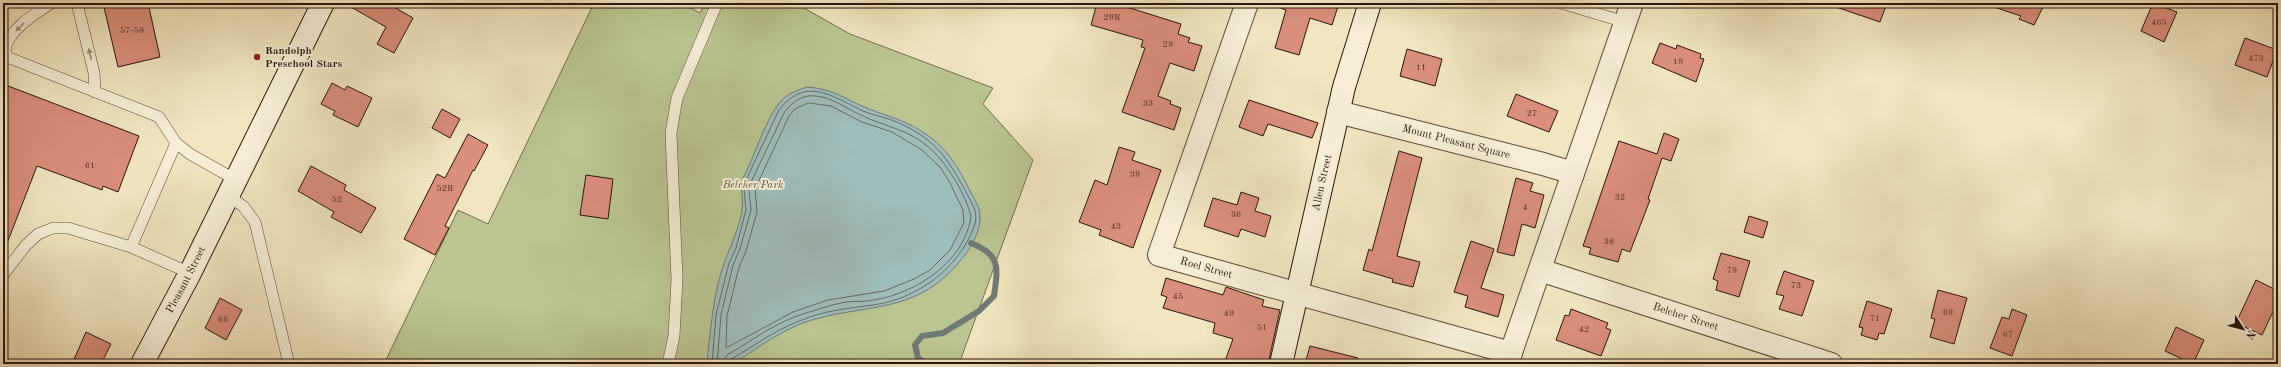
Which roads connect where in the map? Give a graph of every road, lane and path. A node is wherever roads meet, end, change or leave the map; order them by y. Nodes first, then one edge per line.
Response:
1 (51, 3) edge
2 (77, 3) edge
3 (323, 3) edge
4 (717, 3) edge
5 (1247, 3) edge
6 (1370, 3) edge
7 (1561, 3) edge
8 (1629, 12) edge
9 (95, 92) junction
10 (1338, 112) junction
11 (176, 143) junction
12 (1573, 173) junction
13 (236, 180) junction
14 (131, 246) junction
15 (1540, 270) junction
16 (190, 273) junction
17 (3, 275) edge
18 (1297, 294) junction
19 (1509, 359) edge
20 (142, 364) edge
21 (289, 364) edge
22 (668, 364) edge
23 (1281, 364) edge
24 (1831, 364) edge

1 -> 9 lane
9 -> 2 lane
3 - 13 street, Pleasant Street
4 - 22 lane
5 - 18 street, Roel Street
6 - 10 street, Allen Street
7 - 8 lane
8 - 12 street
9 - 11 lane
10 - 12 street, Mount Pleasant Square
10 - 18 street, Allen Street
11 - 13 lane
11 - 14 lane
12 - 15 street
13 - 16 street, Pleasant Street
13 - 21 lane
14 - 16 lane
14 - 17 lane
15 - 19 street
15 - 24 street, Belcher Street
16 - 20 street, Pleasant Street
18 - 19 street, Roel Street
18 - 23 street, Allen Street

